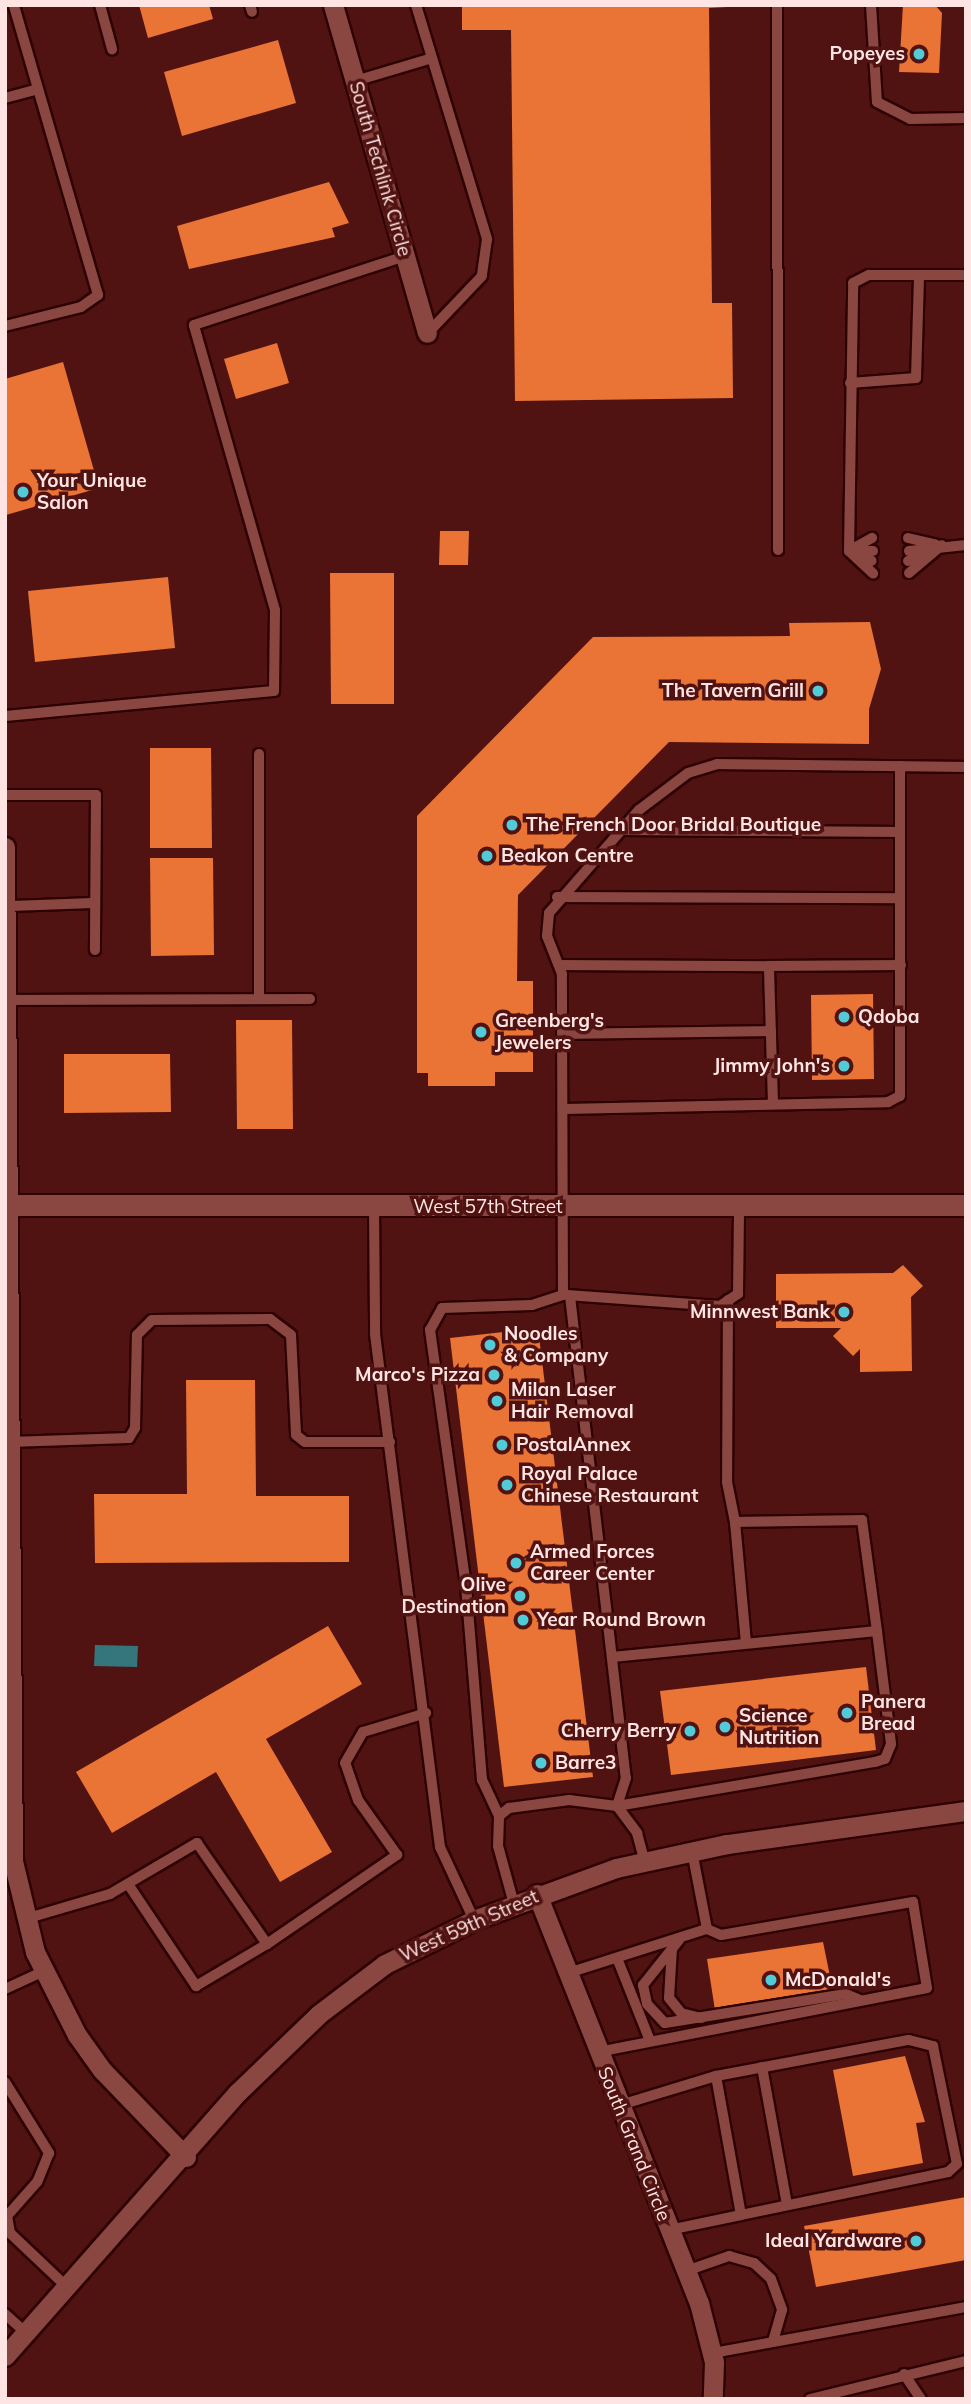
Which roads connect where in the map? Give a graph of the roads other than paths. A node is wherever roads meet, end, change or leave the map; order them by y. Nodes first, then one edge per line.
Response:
1 (14, 5) edge
2 (100, 5) edge
3 (333, 5) edge
4 (416, 5) edge
5 (777, 5) edge
6 (870, 5) edge
7 (112, 49) dead end
8 (432, 58) junction
9 (355, 81) junction
10 (38, 89) junction
11 (5, 99) edge
12 (966, 118) edge
13 (405, 256) junction
14 (919, 275) junction
15 (966, 275) edge
16 (5, 326) edge
17 (427, 333) joint
18 (850, 383) junction
19 (872, 538) dead end
20 (908, 538) dead end
21 (942, 545) junction
22 (966, 545) edge
23 (778, 550) dead end
24 (849, 551) junction
25 (872, 556) dead end
26 (909, 556) dead end
27 (873, 573) dead end
28 (909, 573) dead end
29 (5, 716) edge
30 (259, 754) dead end
31 (900, 766) junction
32 (966, 767) edge
33 (5, 795) edge
34 (625, 830) junction
35 (900, 832) junction
36 (5, 847) edge
37 (557, 897) junction
38 (900, 898) junction
39 (95, 903) junction
40 (9, 906) junction
41 (95, 950) dead end
42 (559, 965) junction
43 (901, 965) junction
44 (769, 966) junction
45 (259, 999) junction
46 (310, 999) dead end
47 (7, 1000) edge
48 (771, 1031) junction
49 (563, 1034) junction
50 (8, 1083) edge
51 (772, 1104) junction
52 (564, 1109) junction
53 (966, 1205) edge
54 (7, 1206) edge
55 (565, 1206) junction
56 (740, 1206) junction
57 (374, 1207) junction
58 (567, 1295) junction
59 (728, 1300) junction
60 (8, 1377) edge
61 (9, 1442) junction
62 (390, 1442) junction
63 (735, 1522) junction
64 (877, 1631) junction
65 (746, 1642) junction
66 (612, 1657) junction
67 (7, 1700) edge
68 (426, 1713) junction
69 (617, 1806) junction
70 (966, 1811) edge
71 (499, 1816) junction
72 (692, 1851) junction
73 (645, 1862) junction
74 (128, 1884) junction
75 (537, 1894) junction
76 (514, 1904) junction
77 (24, 1919) junction
78 (474, 1920) junction
79 (707, 1929) junction
80 (679, 1939) junction
81 (267, 1944) junction
82 (672, 1948) junction
83 (617, 1958) junction
84 (44, 1971) junction
85 (567, 1973) junction
86 (5, 1989) edge
87 (860, 2000) junction
88 (701, 2018) junction
89 (650, 2041) junction
90 (597, 2052) junction
91 (762, 2067) junction
92 (716, 2076) junction
93 (5, 2082) edge
94 (617, 2106) junction
95 (186, 2157) junction
96 (787, 2205) junction
97 (741, 2215) junction
98 (669, 2230) junction
99 (686, 2271) junction
100 (68, 2288) junction
101 (966, 2307) edge
102 (5, 2314) edge
103 (26, 2333) junction
104 (773, 2342) junction
105 (713, 2353) junction
106 (5, 2357) edge
107 (966, 2361) edge
108 (904, 2374) junction
109 (834, 2395) edge
110 (714, 2398) edge
111 (810, 2399) edge
112 (920, 2399) edge

1 - 10 lane
2 - 7 lane
3 - 9 street, South Techlink Circle
4 - 8 lane
5 - 23 lane
6 - 12 lane
8 - 9 lane
8 - 17 lane
9 - 13 street, South Techlink Circle
10 - 11 lane
10 - 16 lane
13 - 17 street, South Techlink Circle
13 - 29 lane
14 - 15 lane
14 - 18 lane
14 - 18 lane
18 - 24 lane
19 - 24 lane
20 - 21 lane
21 - 22 lane
21 - 26 lane
21 - 28 lane
24 - 25 lane
24 - 27 lane
30 - 45 lane
31 - 32 lane
31 - 34 lane
31 - 35 lane
33 - 39 lane
34 - 35 lane
34 - 37 lane
35 - 38 lane
36 - 40 street
37 - 38 lane
37 - 42 lane
38 - 43 lane
39 - 40 lane
39 - 41 lane
40 - 47 street
42 - 44 lane
42 - 49 lane
43 - 44 lane
43 - 51 lane
44 - 48 lane
45 - 46 lane
45 - 47 lane
47 - 50 street
48 - 49 lane
48 - 51 lane
49 - 52 lane
50 - 54 street
51 - 52 lane
52 - 55 lane
53 - 56 main road, West 57th Street
54 - 57 main road, West 57th Street
54 - 60 street
55 - 56 main road, West 57th Street
55 - 57 main road, West 57th Street
55 - 58 lane
56 - 59 lane
57 - 62 lane
58 - 59 lane
58 - 66 lane
58 - 71 lane
59 - 63 lane
60 - 61 street
61 - 62 lane
61 - 67 street
62 - 68 lane
63 - 64 lane
63 - 65 lane
64 - 65 lane
64 - 69 lane
65 - 66 lane
66 - 69 lane
67 - 77 street
68 - 78 lane
68 - 81 lane
69 - 71 lane
69 - 73 lane
70 - 72 street, West 59th Street
71 - 76 lane
72 - 73 street, West 59th Street
72 - 79 lane
73 - 75 street, West 59th Street
74 - 77 lane
74 - 81 lane
74 - 81 lane
75 - 76 street, West 59th Street
75 - 85 street, South Grand Circle
76 - 78 street, West 59th Street
77 - 84 street
78 - 95 street, West 59th Street
79 - 80 lane
79 - 87 lane
80 - 82 lane
80 - 83 lane
82 - 88 lane
82 - 88 lane
83 - 85 lane
83 - 89 lane
84 - 86 lane
84 - 95 street
85 - 90 street, South Grand Circle
87 - 88 lane
87 - 89 lane
89 - 90 lane
90 - 94 street, South Grand Circle
91 - 92 lane
91 - 96 lane
91 - 96 lane
92 - 94 lane
92 - 97 lane
93 - 100 lane
94 - 98 street, South Grand Circle
95 - 100 street, West 59th Street
96 - 97 lane
97 - 98 lane
98 - 99 street, South Grand Circle
99 - 104 lane
99 - 105 street, South Grand Circle
100 - 103 street, West 59th Street
101 - 104 lane
102 - 103 lane
103 - 106 street, West 59th Street
104 - 105 lane
105 - 110 street, South Grand Circle
107 - 108 lane
108 - 109 lane
108 - 112 lane
109 - 111 lane

